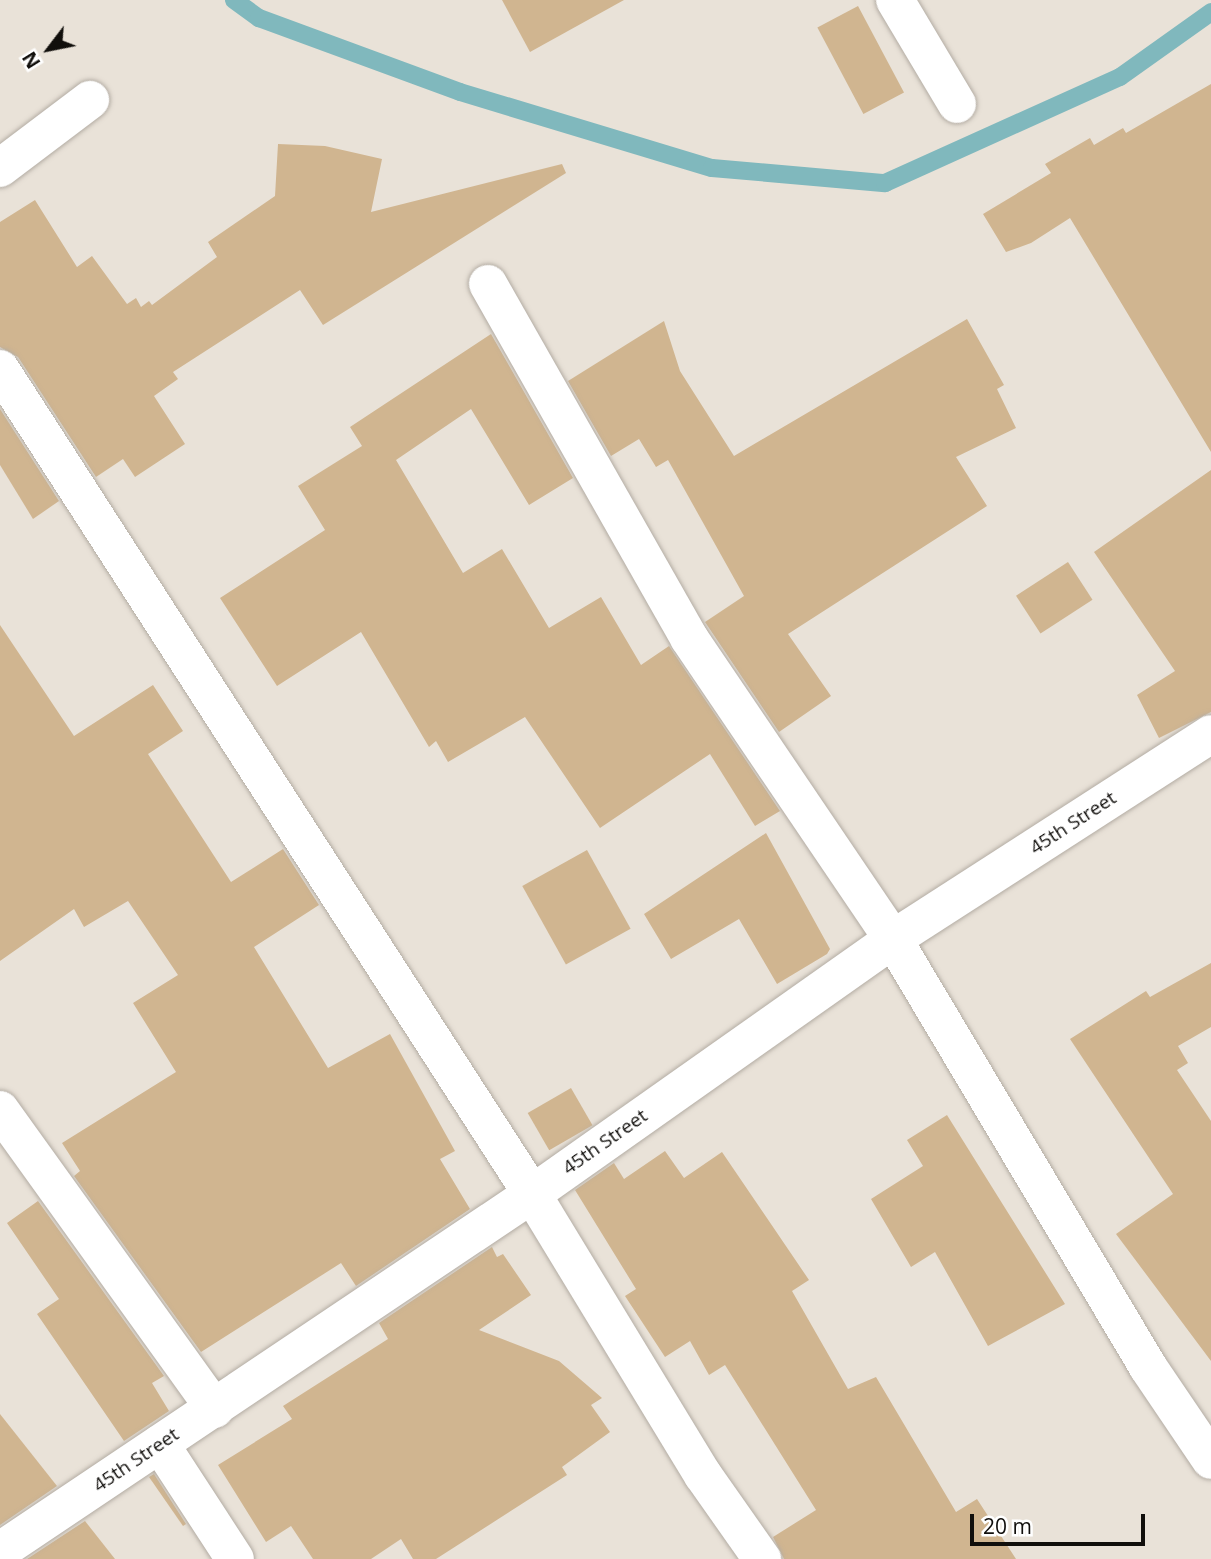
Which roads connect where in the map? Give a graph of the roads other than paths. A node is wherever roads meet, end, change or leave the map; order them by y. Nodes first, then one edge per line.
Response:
1 (895, 0) edge
2 (90, 100) dead end
3 (957, 104) dead end
4 (0, 167) edge
5 (488, 284) dead end
6 (0, 369) edge
7 (1211, 734) edge
8 (893, 939) junction
9 (0, 1110) edge
10 (532, 1194) junction
11 (215, 1409) junction
12 (160, 1444) junction
13 (1211, 1460) edge
14 (0, 1551) edge
15 (235, 1559) edge
16 (762, 1559) edge

1 - 3 street
2 - 4 street
5 - 8 street
6 - 10 street
7 - 8 street, 45th Street
8 - 10 street, 45th Street
8 - 13 street
9 - 11 street
10 - 11 street, 45th Street
10 - 16 street
11 - 12 street, 45th Street
12 - 14 street, 45th Street
12 - 15 street

